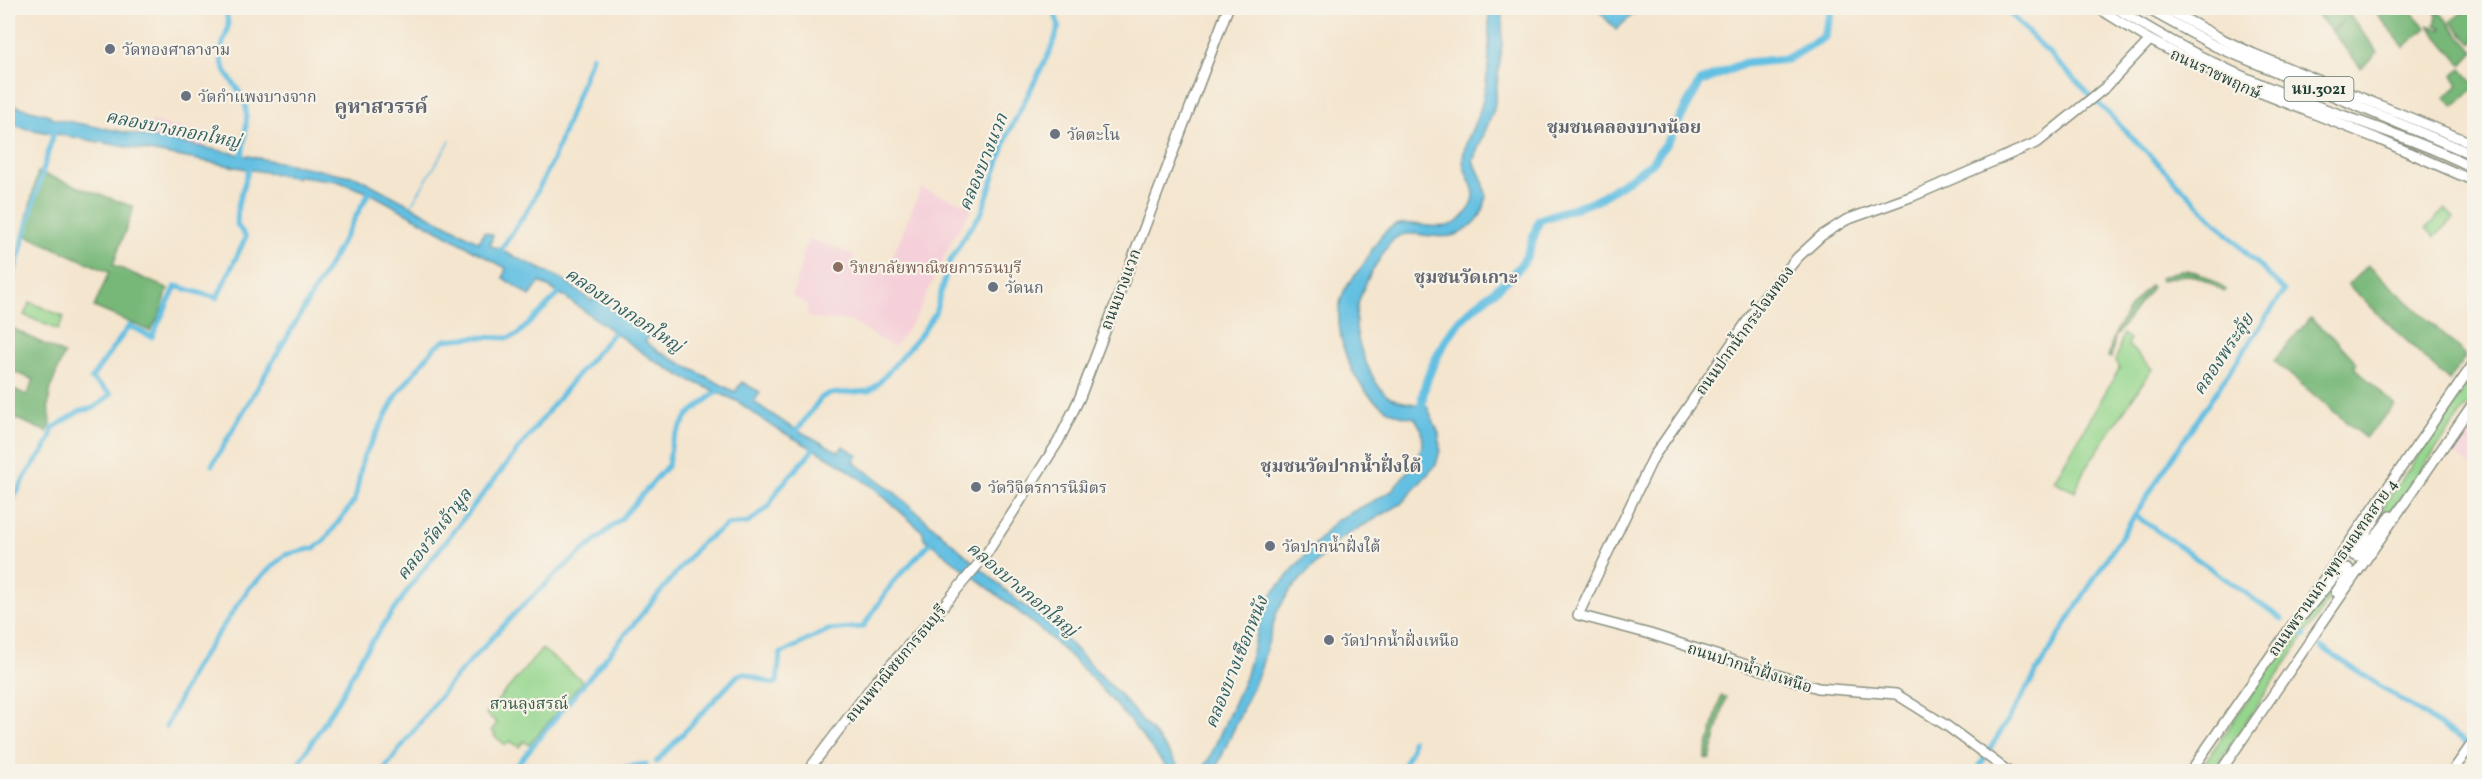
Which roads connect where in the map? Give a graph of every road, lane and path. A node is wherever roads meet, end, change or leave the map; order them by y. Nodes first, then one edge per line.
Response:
1 (1228, 8) edge
2 (2098, 8) edge
3 (2116, 8) edge
4 (2145, 8) edge
5 (2154, 8) edge
6 (2165, 8) edge
7 (2171, 23) junction
8 (2150, 40) junction
9 (2197, 65) junction
10 (2271, 89) junction
11 (2472, 150) edge
12 (2475, 168) edge
13 (2475, 181) edge
14 (2475, 363) edge
15 (2475, 402) edge
16 (2382, 495) junction
17 (2402, 507) junction
18 (984, 556) joint
19 (1578, 615) joint
20 (2294, 621) junction
21 (2318, 630) junction
22 (2472, 744) edge
23 (807, 771) edge
24 (2009, 771) edge
25 (2190, 771) edge
26 (2220, 771) edge
27 (2452, 771) edge

1 - 18 main road, ถนนบางแวก
2 - 8 main road, ถนนราชพฤกษ์ / นบ.3021
3 - 10 main road, ถนนราชพฤกษ์ / นบ.3021
4 - 7 main road, ถนนราชพฤกษ์ / นบ.3021
5 - 7 main road
6 - 11 main road, ถนนราชพฤกษ์ / นบ.3021
7 - 11 main road, ถนนราชพฤกษ์ / นบ.3021
8 - 9 main road, ถนนราชพฤกษ์ / นบ.3021
8 - 19 main road, ถนนปากน้ำกระโจมทอง
9 - 10 main road
9 - 13 main road, ถนนราชพฤกษ์ / นบ.3021
10 - 12 main road, ถนนราชพฤกษ์ / นบ.3021
14 - 16 main road, ถนนพรานนก-พุทธมณฑลสาย 4
15 - 17 main road, ถนนพรานนก-พุทธมณฑลสาย 4
16 - 17 main road
16 - 20 main road, ถนนพรานนก-พุทธมณฑลสาย 4
17 - 21 main road, ถนนพรานนก-พุทธมณฑลสาย 4
18 - 23 main road, ถนนพาณิชยการธนบุรี
19 - 24 main road, ถนนปากน้ำฝั่งเหนือ
20 - 21 main road
20 - 25 main road, ถนนพรานนก-พุทธมณฑลสาย 4
21 - 26 main road, ถนนพรานนก-พุทธมณฑลสาย 4
22 - 27 main road

